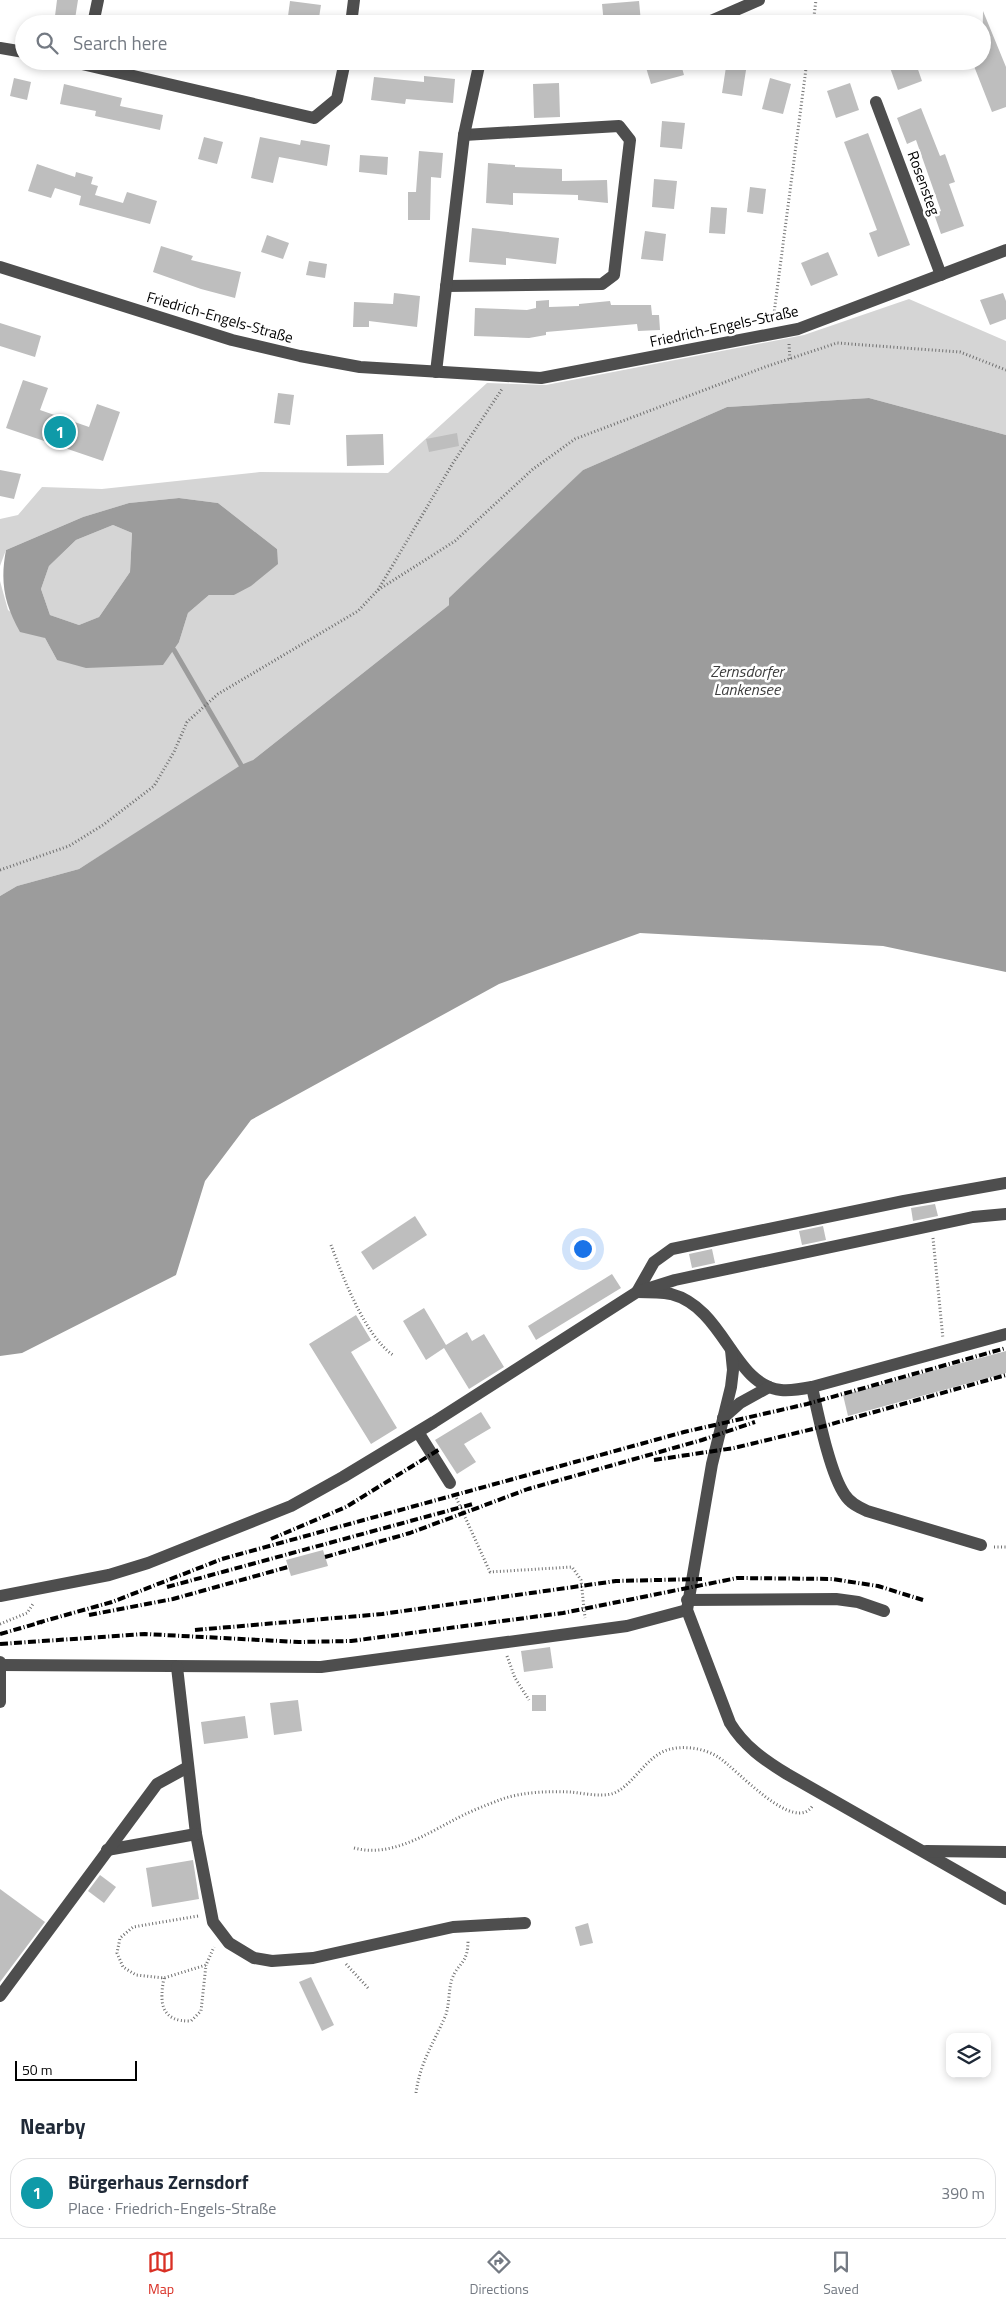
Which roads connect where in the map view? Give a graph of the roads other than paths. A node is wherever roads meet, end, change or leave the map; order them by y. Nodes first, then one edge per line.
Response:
1 (98, 0) edge
2 (354, 0) edge
3 (759, 0) edge
4 (95, 15) edge
5 (352, 15) edge
6 (725, 15) edge
7 (0, 48) edge
8 (15, 50) edge
9 (113, 70) edge
10 (343, 70) edge
11 (478, 70) edge
12 (876, 102) dead end
13 (464, 135) junction
14 (1006, 250) edge
15 (0, 267) edge
16 (940, 275) junction
17 (446, 286) junction
18 (436, 372) junction
19 (1006, 1184) edge
20 (1006, 1214) edge
21 (637, 1292) junction
22 (1006, 1334) edge
23 (730, 1347) junction
24 (769, 1387) junction
25 (812, 1387) junction
26 (723, 1418) junction
27 (418, 1432) junction
28 (450, 1482) road end
29 (981, 1545) dead end
30 (0, 1596) edge
31 (687, 1605) junction
32 (884, 1610) dead end
33 (0, 1664) edge
34 (177, 1667) junction
35 (0, 1702) edge
36 (188, 1766) junction
37 (196, 1834) junction
38 (107, 1850) junction
39 (923, 1851) junction
40 (1006, 1852) edge
41 (1006, 1899) edge
42 (525, 1923) dead end
43 (0, 1996) edge

1 - 4 street
2 - 5 street
3 - 6 street
7 - 8 street
9 - 10 street
11 - 13 street
12 - 16 street, Rosensteg
13 - 17 street
13 - 17 street
14 - 16 street, Friedrich-Engels-Straße
15 - 18 street, Friedrich-Engels-Straße
16 - 18 street, Friedrich-Engels-Straße
17 - 18 street
19 - 21 street
20 - 21 street
21 - 23 street
21 - 27 street
22 - 25 street
23 - 24 street
23 - 26 street
24 - 25 street
24 - 26 street
25 - 29 street
26 - 31 street
27 - 28 street
27 - 30 street
31 - 32 street
31 - 34 street
31 - 39 street
33 - 34 street
33 - 35 street
34 - 36 street
36 - 37 street
36 - 38 street
37 - 38 street
37 - 42 street
38 - 43 street
39 - 40 street
39 - 41 street

